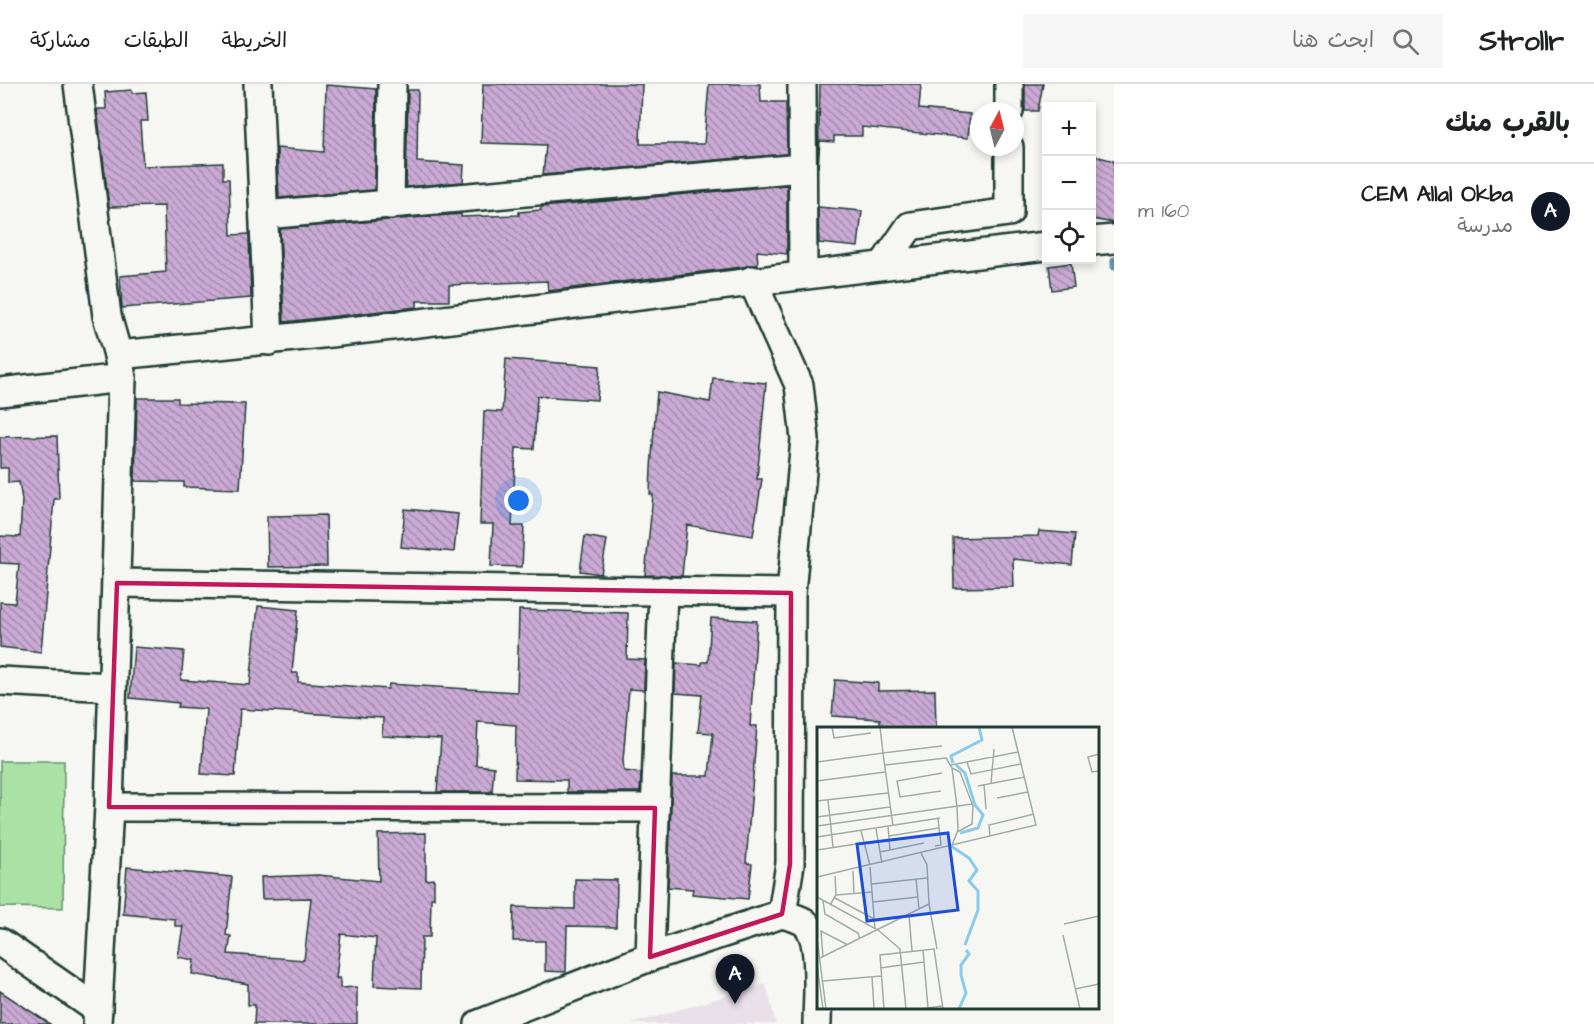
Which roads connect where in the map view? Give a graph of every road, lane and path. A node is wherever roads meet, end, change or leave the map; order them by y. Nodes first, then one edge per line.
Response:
1 (78, 84) edge
2 (258, 84) edge
3 (392, 84) edge
4 (802, 84) edge
5 (1009, 84) edge
6 (1009, 102) edge
7 (1009, 156) edge
8 (802, 168) junction
9 (390, 205) junction
10 (264, 215) junction
11 (1114, 239) edge
12 (1096, 241) edge
13 (1042, 247) edge
14 (883, 265) junction
15 (803, 274) junction
16 (752, 280) junction
17 (269, 341) junction
18 (120, 367) junction
19 (0, 392) edge
20 (117, 583) junction
21 (663, 590) junction
22 (791, 593) junction
23 (0, 681) edge
24 (112, 687) junction
25 (110, 807) junction
26 (655, 808) junction
27 (782, 914) junction
28 (0, 942) edge
29 (650, 957) junction
30 (522, 1016) edge
31 (98, 1017) edge
32 (479, 1024) edge
33 (817, 1024) edge

1 - 18 street
2 - 10 street
3 - 9 street
4 - 8 street
5 - 6 street
7 - 14 street
8 - 9 street
8 - 15 street
9 - 10 street
10 - 17 street
11 - 12 street
13 - 14 street
14 - 15 street
15 - 16 street
16 - 17 street
16 - 22 street
17 - 18 street
18 - 19 street
18 - 20 street
20 - 21 street
20 - 24 street
21 - 22 street
21 - 26 street
22 - 27 street
23 - 24 street
24 - 25 street
25 - 26 street
25 - 31 street
26 - 29 street
27 - 29 street
27 - 33 street
28 - 31 street
29 - 30 street
30 - 32 street

